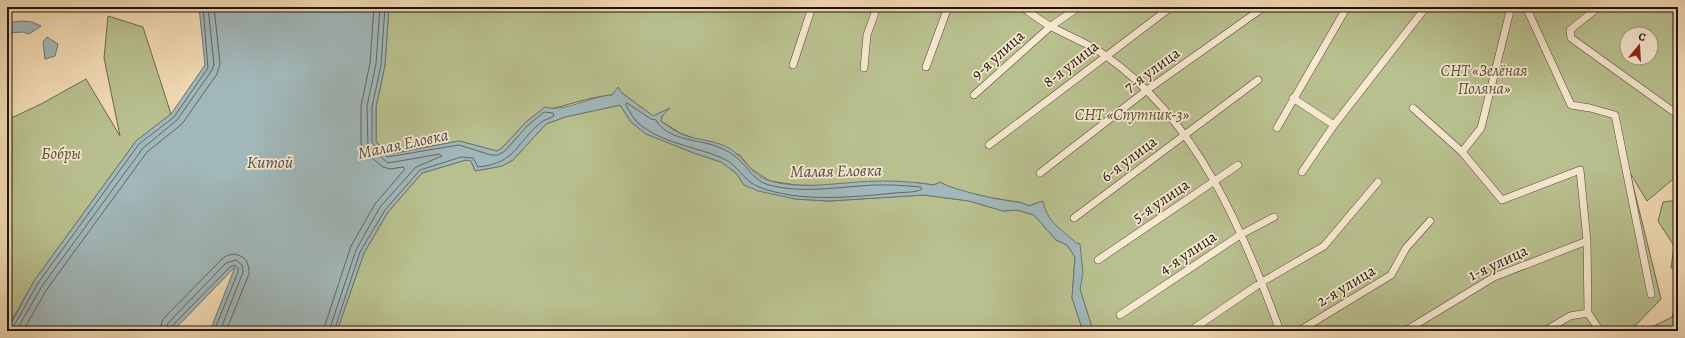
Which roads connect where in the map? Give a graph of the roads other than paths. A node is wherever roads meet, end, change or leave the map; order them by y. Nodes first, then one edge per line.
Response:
1 (812, 7) edge
2 (877, 7) edge
3 (948, 7) edge
4 (1022, 7) edge
5 (1079, 7) edge
6 (1171, 7) edge
7 (1264, 7) edge
8 (1347, 7) edge
9 (1426, 7) edge
10 (1511, 7) edge
11 (1526, 7) edge
12 (1603, 7) edge
13 (1051, 26) junction
14 (1106, 55) junction
15 (793, 65) dead end
16 (926, 67) dead end
17 (864, 68) dead end
18 (1258, 80) dead end
19 (1147, 90) junction
20 (974, 95) dead end
21 (1292, 98) junction
22 (1413, 108) dead end
23 (1678, 115) edge
24 (1334, 125) junction
25 (1277, 128) dead end
26 (1184, 135) junction
27 (989, 145) dead end
28 (1462, 152) junction
29 (1238, 165) dead end
30 (1302, 172) dead end
31 (1040, 173) dead end
32 (1215, 181) junction
33 (1378, 182) dead end
34 (1274, 217) dead end
35 (1074, 218) dead end
36 (1430, 222) dead end
37 (1240, 235) junction
38 (1586, 241) junction
39 (1098, 260) dead end
40 (1262, 282) junction
41 (1651, 294) dead end
42 (1588, 313) junction
43 (1120, 315) dead end
44 (1190, 331) edge
45 (1280, 331) edge
46 (1299, 331) edge
47 (1405, 331) edge
48 (1545, 331) edge
49 (1600, 331) edge

1 - 15 street
2 - 17 street
3 - 16 street
4 - 13 street
5 - 13 street, 9-я улица
6 - 14 street, 8-я улица
7 - 19 street, 7-я улица
8 - 21 street
9 - 24 street
10 - 28 street
11 - 41 street
12 - 23 street
13 - 14 street
13 - 20 street, 9-я улица
14 - 19 street
14 - 27 street, 8-я улица
18 - 26 street, 6-я улица
19 - 26 street
19 - 31 street, 7-я улица
21 - 24 street
21 - 25 street
22 - 28 street
24 - 30 street
26 - 32 street
26 - 35 street, 6-я улица
28 - 38 street
29 - 32 street, 5-я улица
32 - 37 street
32 - 39 street, 5-я улица
33 - 40 street
34 - 37 street, 4-я улица
36 - 46 street, 2-я улица
37 - 40 street
37 - 43 street, 4-я улица
38 - 42 street
38 - 47 street, 1-я улица
40 - 44 street
40 - 45 street
42 - 48 street
42 - 49 street

